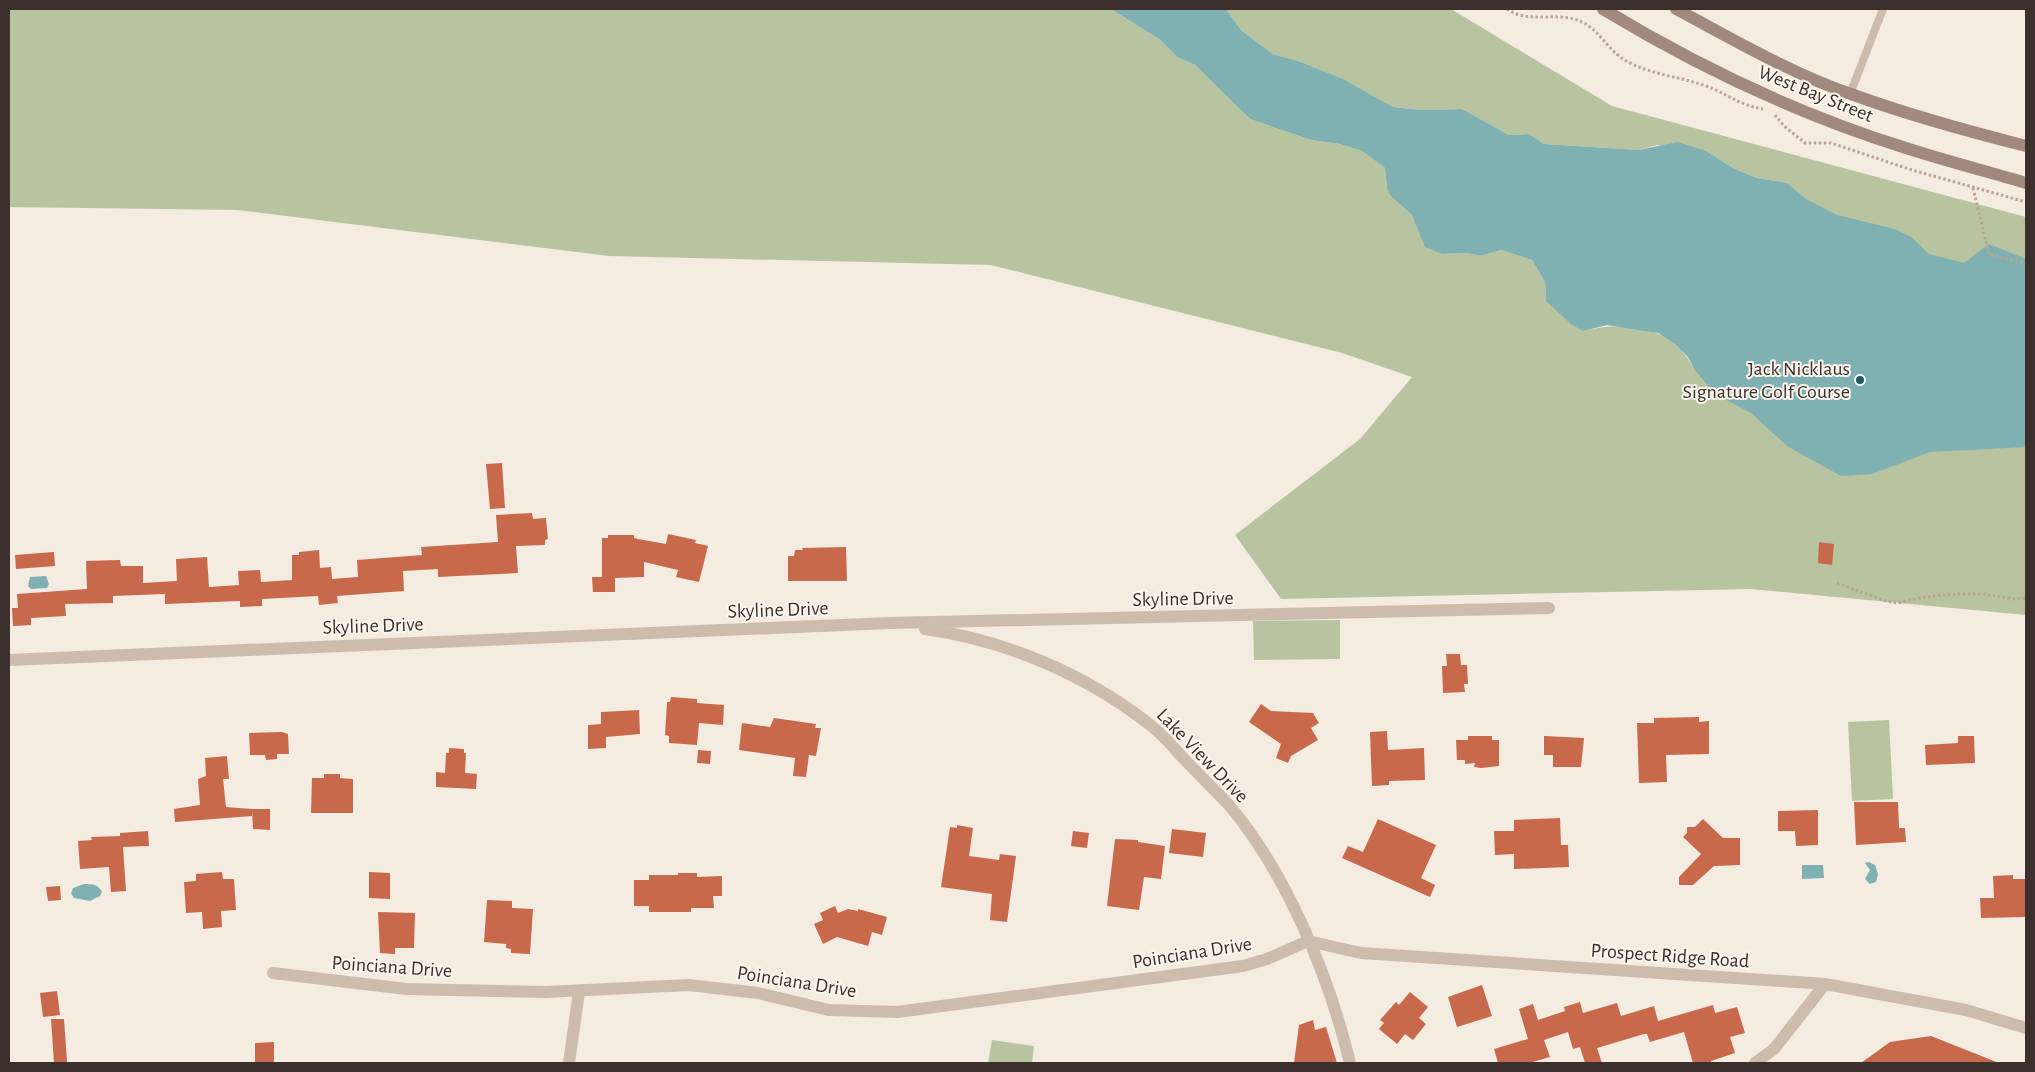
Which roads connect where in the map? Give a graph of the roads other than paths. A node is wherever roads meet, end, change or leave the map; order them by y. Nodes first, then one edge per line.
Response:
1 (1603, 9) edge
2 (1676, 9) edge
3 (1883, 9) edge
4 (1850, 94) junction
5 (2026, 146) edge
6 (2026, 183) edge
7 (1549, 608) dead end
8 (890, 623) junction
9 (9, 660) edge
10 (1308, 941) junction
11 (273, 974) dead end
12 (1825, 984) junction
13 (579, 992) junction
14 (2026, 1028) edge
15 (569, 1063) edge
16 (1350, 1063) edge
17 (1755, 1063) edge

1 - 6 main road, West Bay Street
2 - 4 main road, West Bay Street
3 - 4 lane
4 - 5 main road, West Bay Street
7 - 8 street, Skyline Drive
8 - 9 street, Skyline Drive
8 - 10 street, Lake View Drive
10 - 12 street, Prospect Ridge Road
10 - 13 street, Poinciana Drive
10 - 16 street, Lake View Drive
11 - 13 street, Poinciana Drive
12 - 14 street, Prospect Ridge Road
12 - 17 street
13 - 15 street

